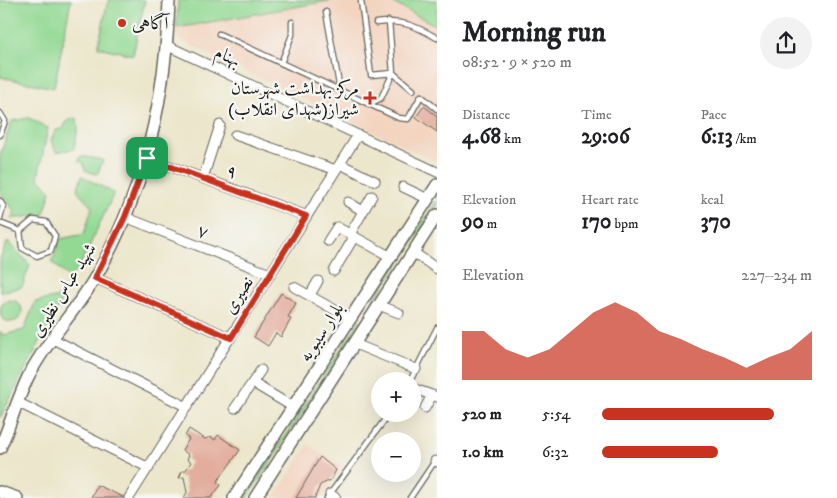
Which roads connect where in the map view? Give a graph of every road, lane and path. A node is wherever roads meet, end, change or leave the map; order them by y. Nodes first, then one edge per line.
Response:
1 (169, 0) edge
2 (361, 1) edge
3 (326, 12) dead end
4 (389, 21) junction
5 (292, 22) dead end
6 (376, 23) dead end
7 (219, 34) dead end
8 (437, 38) edge
9 (168, 46) junction
10 (281, 63) junction
11 (393, 73) junction
12 (340, 90) junction
13 (413, 90) dead end
14 (370, 104) junction
15 (437, 109) edge
16 (0, 113) edge
17 (220, 125) dead end
18 (0, 135) edge
19 (235, 135) dead end
20 (358, 135) junction
21 (147, 158) junction
22 (338, 167) junction
23 (437, 172) edge
24 (203, 178) junction
25 (375, 181) dead end
26 (437, 185) edge
27 (403, 187) dead end
28 (372, 196) dead end
29 (428, 199) junction
30 (0, 201) edge
31 (348, 202) dead end
32 (363, 211) junction
33 (437, 215) edge
34 (306, 216) junction
35 (125, 217) junction
36 (0, 218) edge
37 (0, 223) edge
38 (20, 231) junction
39 (352, 235) junction
40 (328, 241) dead end
41 (413, 252) junction
42 (391, 257) junction
43 (437, 269) edge
44 (334, 271) dead end
45 (270, 274) junction
46 (95, 278) junction
47 (318, 281) dead end
48 (294, 286) dead end
49 (310, 295) junction
50 (379, 305) junction
51 (399, 313) dead end
52 (354, 314) junction
53 (372, 317) junction
54 (437, 328) edge
55 (231, 338) junction
56 (52, 340) junction
57 (355, 344) junction
58 (416, 369) junction
59 (261, 370) dead end
60 (414, 372) edge
61 (253, 383) junction
62 (421, 391) edge
63 (435, 396) edge
64 (18, 403) junction
65 (187, 407) junction
66 (293, 407) junction
67 (235, 408) dead end
68 (425, 408) dead end
69 (383, 422) edge
70 (0, 448) edge
71 (436, 460) edge
72 (149, 468) junction
73 (0, 492) edge
74 (331, 497) edge
75 (17, 498) edge
76 (129, 498) edge
77 (234, 498) edge
78 (255, 498) edge
79 (410, 498) edge

1 - 9 main road, شهید عباس نظیری
2 - 11 lane
3 - 12 lane
4 - 6 lane
4 - 8 lane
4 - 11 lane
5 - 10 lane
7 - 10 lane
9 - 20 street, بهنام
9 - 21 main road, شهید عباس نظیری
10 - 12 lane
11 - 13 lane
11 - 14 lane
12 - 14 lane
14 - 15 lane
16 - 18 lane
17 - 24 street
19 - 22 street
20 - 22 street, نصیری
20 - 23 street, بهنام
21 - 24 street, ۹
21 - 35 main road, شهید عباس نظیری
22 - 25 street
22 - 34 street, نصیری
24 - 34 street, ۹
26 - 29 main road, بلوار سیبویه
27 - 29 street
28 - 32 street
29 - 42 main road, بلوار سیبویه
30 - 36 lane
31 - 32 street
32 - 39 street
33 - 41 main road, بلوار سیبویه
34 - 45 street, نصیری
35 - 45 street, ۷
35 - 46 main road, شهید عباس نظیری
37 - 38 lane
38 - 38 lane
39 - 40 street
39 - 42 street
39 - 44 street
41 - 43 street
41 - 50 main road, بلوار سیبویه
42 - 52 main road, بلوار سیبویه
45 - 55 street, نصیری
46 - 55 street
46 - 56 main road, شهید عباس نظیری
47 - 49 street
48 - 49 street
49 - 52 street
50 - 51 street
50 - 53 main road, بلوار سیبویه
52 - 53 main road
52 - 66 main road, بلوار سیبویه
53 - 57 main road, بلوار سیبویه
54 - 58 lane
55 - 65 street, نصیری
56 - 64 main road, شهید عباس نظیری
56 - 65 street
57 - 58 street
57 - 78 main road, بلوار سیبویه
58 - 60 lane
59 - 61 street
61 - 66 street
61 - 67 street
62 - 63 street
63 - 68 street
64 - 70 main road, شهید عباس نظیری
64 - 72 street
65 - 72 street, نصیری
66 - 77 main road, بلوار سیبویه
69 - 74 lane
71 - 79 lane
72 - 76 street, نصیری
73 - 75 main road

